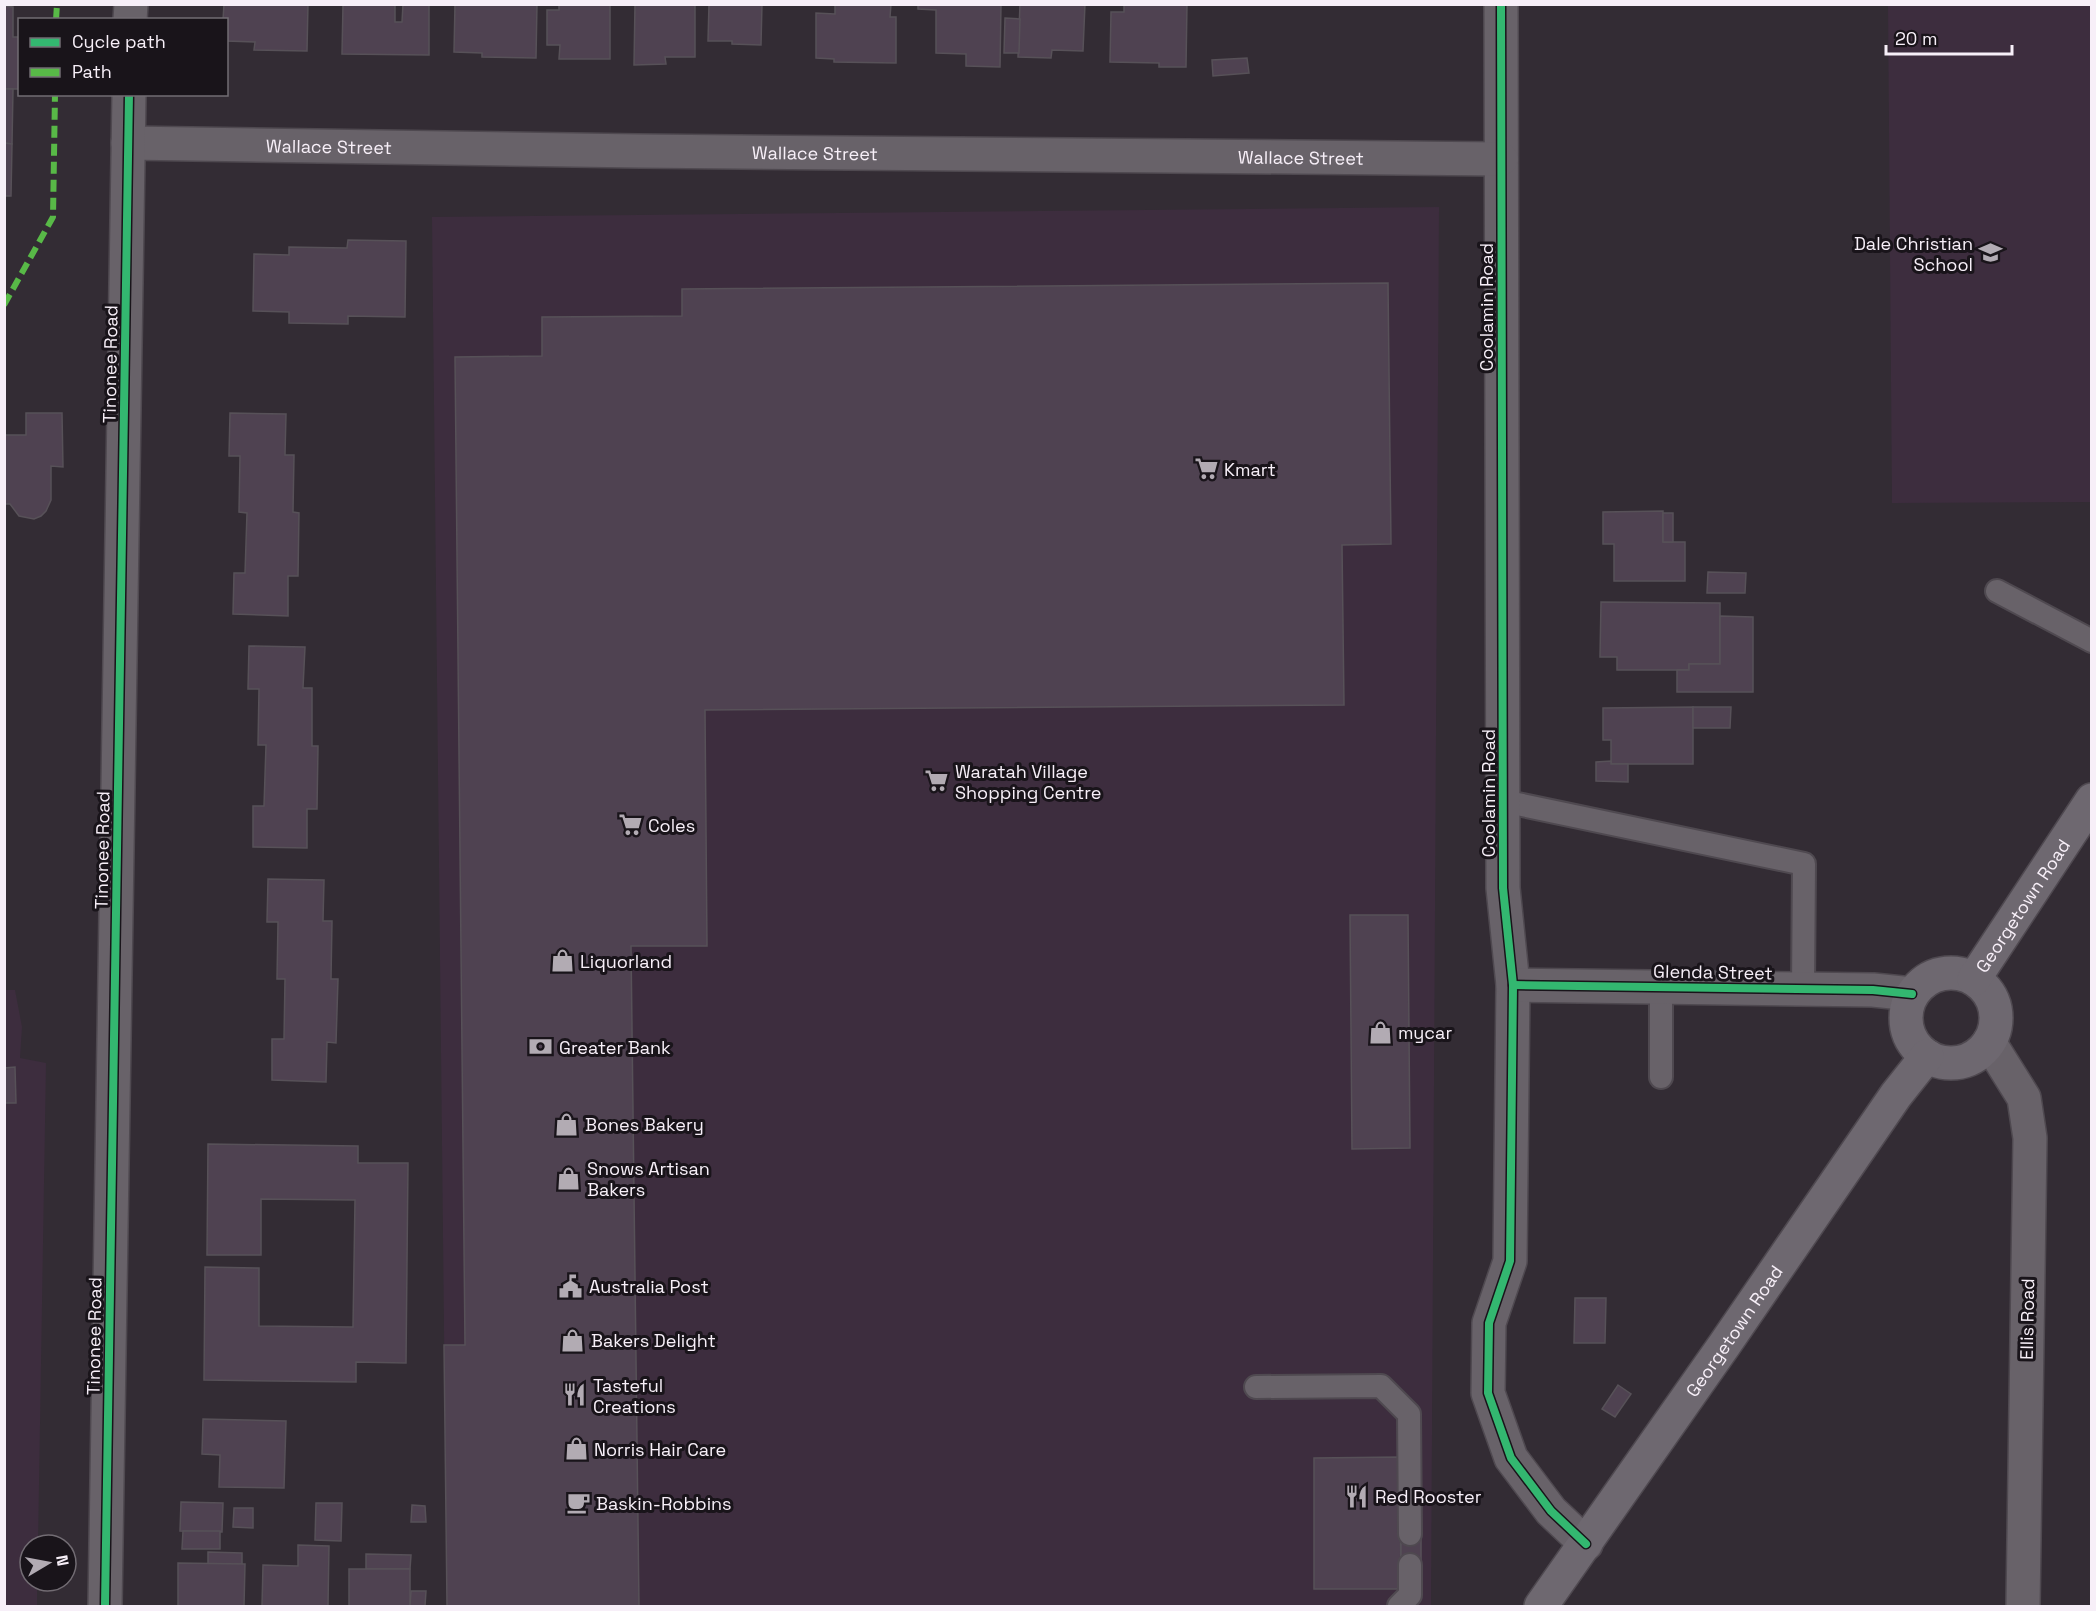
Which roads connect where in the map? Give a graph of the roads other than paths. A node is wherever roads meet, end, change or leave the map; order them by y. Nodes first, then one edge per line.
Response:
1 (1501, 4) edge
2 (129, 96) edge
3 (128, 143) junction
4 (1501, 159) junction
5 (1998, 591) dead end
6 (2091, 641) edge
7 (2091, 800) edge
8 (1503, 801) junction
9 (1974, 980) junction
10 (1513, 985) junction
11 (1661, 987) junction
12 (1803, 988) junction
13 (1912, 994) junction
14 (1989, 1042) junction
15 (1927, 1056) junction
16 (1660, 1077) dead end
17 (1256, 1386) dead end
18 (1410, 1534) dead end
19 (1586, 1545) junction
20 (1410, 1565) dead end
21 (105, 1606) edge
22 (1400, 1606) edge
23 (1541, 1606) edge
24 (2023, 1606) edge

1 - 4 street, Coolamin Road
2 - 3 street, Tinonee Road
3 - 4 street, Wallace Street
3 - 21 street, Tinonee Road
4 - 8 street, Coolamin Road
5 - 6 lane
7 - 9 street, Georgetown Road
8 - 10 street, Coolamin Road
8 - 12 lane
9 - 13 street
9 - 14 street
10 - 11 street, Glenda Street
10 - 19 street, Coolamin Road
11 - 12 street, Glenda Street
11 - 16 lane
12 - 13 street, Glenda Street
13 - 15 street
14 - 15 street
14 - 24 street, Ellis Road
15 - 19 street, Georgetown Road
17 - 18 lane
19 - 23 street, Georgetown Road
20 - 22 lane

